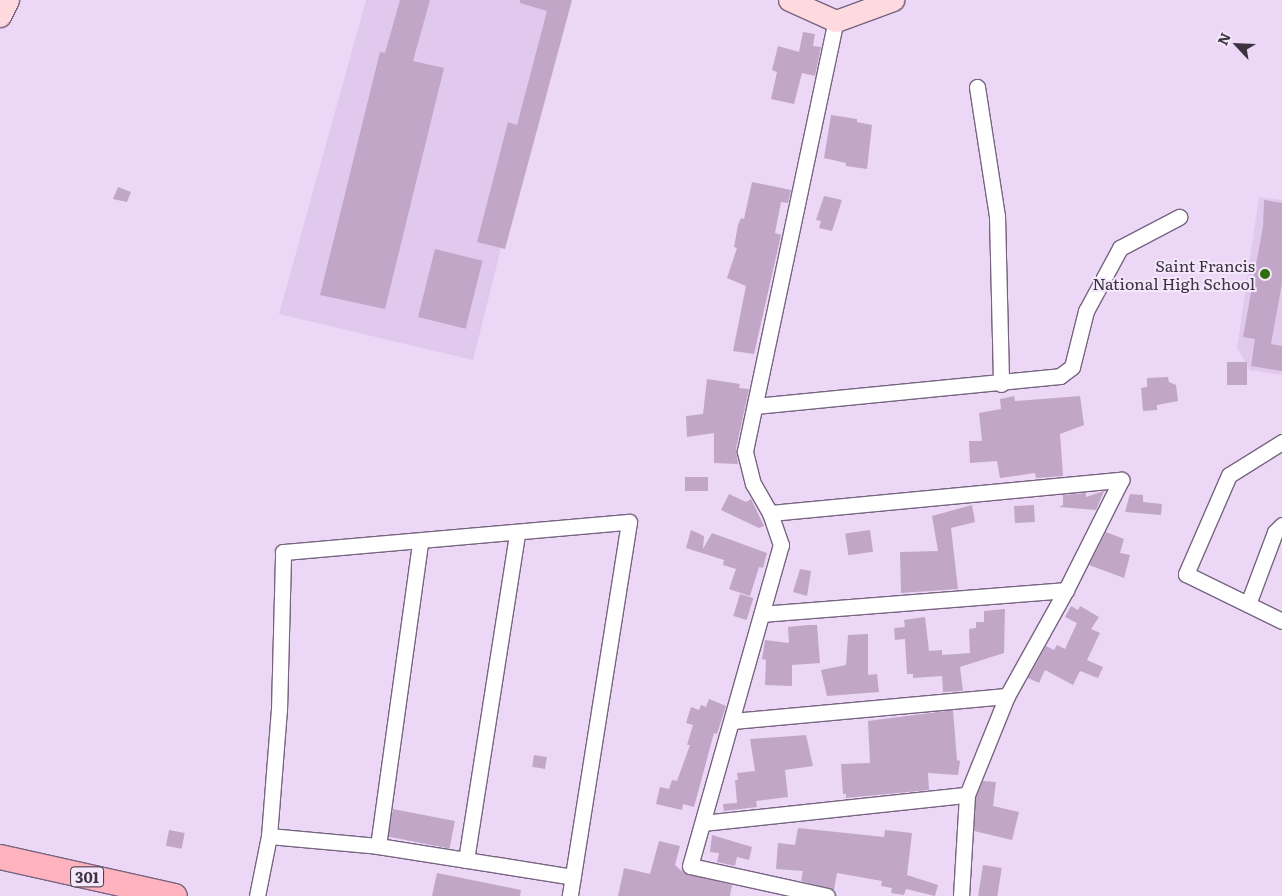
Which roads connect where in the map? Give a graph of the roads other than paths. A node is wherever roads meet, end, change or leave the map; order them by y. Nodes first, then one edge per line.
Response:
1 (8, 0) edge
2 (789, 0) edge
3 (892, 0) edge
4 (0, 16) edge
5 (836, 21) junction
6 (977, 87) dead end
7 (1179, 217) dead end
8 (1002, 384) junction
9 (755, 406) junction
10 (1282, 442) edge
11 (770, 513) junction
12 (1282, 525) edge
13 (517, 533) junction
14 (420, 543) junction
15 (1066, 590) junction
16 (1248, 604) junction
17 (762, 614) junction
18 (1282, 621) edge
19 (1007, 696) junction
20 (732, 721) junction
21 (967, 795) junction
22 (703, 824) junction
23 (269, 836) junction
24 (378, 846) junction
25 (0, 857) edge
26 (466, 860) junction
27 (573, 877) junction
28 (174, 896) edge
29 (257, 896) edge
30 (570, 896) edge
31 (827, 896) edge
32 (961, 896) edge

1 - 4 main road
2 - 5 main road
3 - 5 main road
5 - 9 street
6 - 8 street
7 - 8 street
8 - 9 street
9 - 11 street
10 - 16 street
11 - 15 street
11 - 17 street
12 - 16 street
13 - 14 street
13 - 26 street
13 - 27 street
14 - 23 street
14 - 24 street
15 - 17 street
15 - 19 street
16 - 18 street
17 - 20 street
19 - 20 street
19 - 21 street
20 - 22 street
21 - 22 street
21 - 32 street
22 - 31 street
23 - 24 street
23 - 29 street
24 - 26 street
25 - 28 main road, 301
26 - 27 street
27 - 30 street

